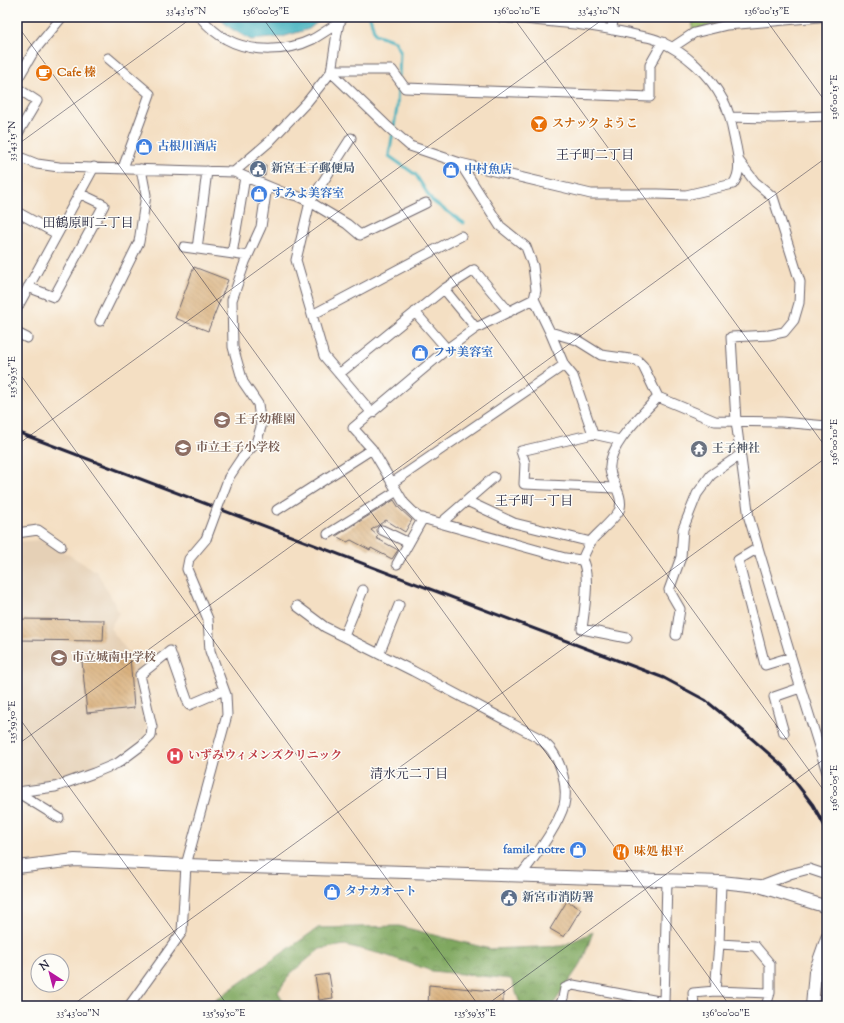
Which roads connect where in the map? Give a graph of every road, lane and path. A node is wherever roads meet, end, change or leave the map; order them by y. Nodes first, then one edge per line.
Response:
1 (62, 17) edge
2 (200, 17) edge
3 (500, 17) edge
4 (613, 17) edge
5 (820, 17) edge
6 (341, 20) edge
7 (612, 30) junction
8 (663, 42) junction
9 (673, 47) junction
10 (108, 58) dead end
11 (332, 71) junction
12 (17, 80) edge
13 (17, 88) edge
14 (827, 116) edge
15 (730, 117) junction
16 (17, 135) edge
17 (351, 138) dead end
18 (17, 156) edge
19 (739, 161) junction
20 (460, 163) junction
21 (94, 167) junction
22 (122, 168) junction
23 (141, 169) junction
24 (206, 171) junction
25 (234, 172) junction
26 (246, 177) junction
27 (267, 186) junction
28 (79, 193) junction
29 (310, 202) junction
30 (426, 203) dead end
31 (17, 212) edge
32 (57, 234) junction
33 (461, 236) dead end
34 (184, 247) dead end
35 (197, 249) junction
36 (232, 254) junction
37 (248, 256) junction
38 (28, 287) junction
39 (444, 289) junction
40 (534, 299) junction
41 (18, 305) edge
42 (415, 312) junction
43 (509, 312) junction
44 (312, 315) junction
45 (100, 321) dead end
46 (476, 328) junction
47 (550, 332) junction
48 (17, 333) edge
49 (27, 338) dead end
50 (447, 349) junction
51 (564, 365) junction
52 (339, 374) junction
53 (658, 397) junction
54 (372, 413) junction
55 (736, 421) junction
56 (827, 426) edge
57 (593, 434) junction
58 (620, 440) junction
59 (372, 449) junction
60 (740, 456) junction
61 (494, 477) dead end
62 (395, 487) junction
63 (615, 488) junction
64 (467, 501) junction
65 (277, 510) dead end
66 (423, 518) junction
67 (441, 523) junction
68 (382, 530) dead end
69 (17, 533) edge
70 (328, 534) dead end
71 (591, 542) junction
72 (409, 544) junction
73 (61, 546) dead end
74 (758, 548) junction
75 (582, 560) junction
76 (397, 564) dead end
77 (363, 590) dead end
78 (399, 605) dead end
79 (297, 606) dead end
80 (676, 635) dead end
81 (344, 636) junction
82 (627, 638) dead end
83 (379, 654) junction
84 (791, 657) junction
85 (800, 688) junction
86 (224, 690) junction
87 (784, 733) dead end
88 (827, 772) edge
89 (17, 792) edge
90 (59, 818) dead end
91 (186, 866) junction
92 (17, 867) edge
93 (827, 874) edge
94 (520, 876) junction
95 (667, 880) junction
96 (721, 882) junction
97 (759, 886) junction
98 (827, 907) edge
99 (827, 938) edge
100 (719, 944) junction
101 (715, 991) junction
102 (770, 993) junction
103 (129, 1006) edge
104 (560, 1006) edge
105 (694, 1006) edge
106 (766, 1006) edge
107 (812, 1006) edge

1 - 12 street
2 - 6 street
3 - 7 street
4 - 7 street
5 - 9 street
6 - 11 street
7 - 8 street
8 - 9 street
8 - 11 street
9 - 15 street
10 - 22 street
11 - 20 street
11 - 25 street
13 - 16 street
14 - 15 street
15 - 19 street
17 - 29 street
18 - 21 street
19 - 20 street
19 - 55 street
20 - 40 street
21 - 22 street
21 - 28 street
22 - 23 street
23 - 24 street
23 - 45 street
24 - 25 street
24 - 35 street
25 - 26 street
26 - 27 street
26 - 36 street
27 - 29 street
27 - 37 street
28 - 32 street
28 - 38 street
29 - 30 street
29 - 44 street
31 - 32 street
32 - 38 street
33 - 44 street
34 - 35 street
35 - 36 street
36 - 37 street
37 - 86 street, bridge
38 - 41 street
39 - 42 street
39 - 43 street
39 - 46 street
40 - 43 street
40 - 47 street
42 - 50 street
42 - 52 street
43 - 46 street
44 - 52 street
46 - 50 street
47 - 51 street
47 - 53 street
48 - 49 street
50 - 54 street
51 - 57 street
51 - 62 street
52 - 54 street
53 - 55 street
53 - 58 street
54 - 59 street
55 - 56 street
55 - 60 street
57 - 58 street
57 - 63 street
58 - 63 street
59 - 62 street
59 - 65 street
60 - 74 street
60 - 80 street
61 - 64 street
62 - 66 street
62 - 70 street
63 - 71 street
64 - 67 street
64 - 71 street
66 - 67 street
66 - 72 street
67 - 75 street
68 - 72 street
69 - 73 street
71 - 75 street
72 - 76 street
74 - 84 street
74 - 84 street
75 - 82 street
77 - 81 street
78 - 83 street
79 - 81 street
81 - 83 street
83 - 94 street
84 - 85 street
85 - 87 street
85 - 88 street
86 - 89 street
86 - 91 street
89 - 90 street
91 - 92 street
91 - 94 street
91 - 103 street
93 - 97 street
94 - 95 street
95 - 96 street
95 - 104 street
96 - 97 street
96 - 100 street
97 - 98 street
99 - 107 street
100 - 101 street
100 - 102 street
101 - 102 street
101 - 105 street
102 - 106 street

